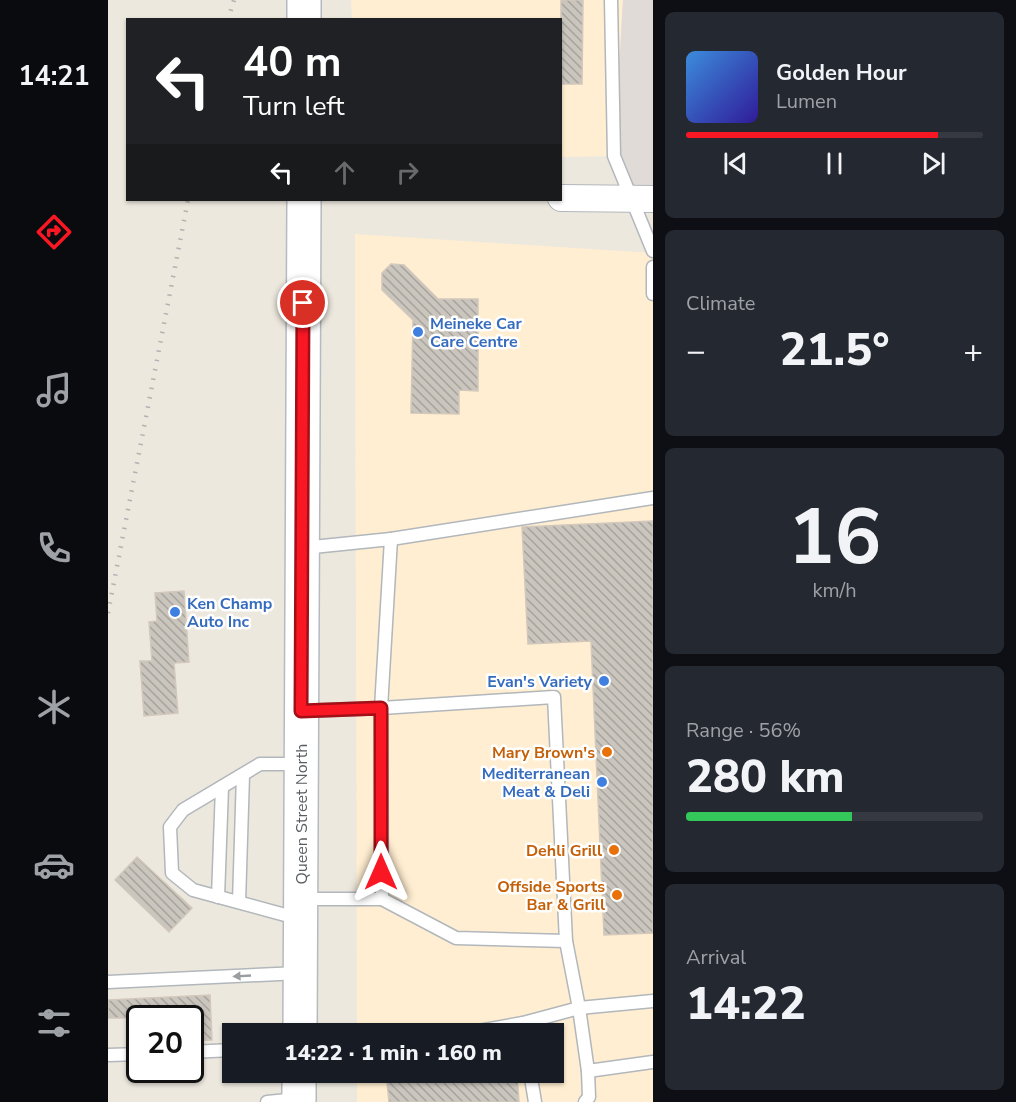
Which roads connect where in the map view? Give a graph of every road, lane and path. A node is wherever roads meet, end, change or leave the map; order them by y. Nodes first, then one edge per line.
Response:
1 (304, 0) edge
2 (611, 0) edge
3 (304, 18) edge
4 (562, 198) edge
5 (642, 199) edge
6 (304, 201) edge
7 (653, 251) edge
8 (653, 267) edge
9 (653, 294) edge
10 (653, 498) edge
11 (391, 539) junction
12 (302, 549) junction
13 (381, 708) junction
14 (301, 711) junction
15 (301, 764) junction
16 (243, 775) junction
17 (222, 788) junction
18 (218, 897) junction
19 (381, 900) junction
20 (239, 902) junction
21 (300, 909) junction
22 (566, 940) junction
23 (300, 973) junction
24 (108, 982) edge
25 (653, 1001) edge
26 (579, 1008) junction
27 (300, 1023) edge
28 (538, 1023) edge
29 (222, 1050) edge
30 (204, 1051) edge
31 (126, 1055) edge
32 (108, 1056) edge
33 (653, 1062) edge
34 (588, 1071) junction
35 (532, 1083) edge
36 (299, 1091) edge
37 (267, 1102) edge
38 (535, 1102) edge
39 (585, 1102) edge

1 - 3 main road
2 - 5 lane
4 - 5 street
5 - 7 lane
6 - 12 main road, Queen Street North
8 - 9 lane
10 - 11 lane
11 - 12 lane
11 - 13 lane
12 - 14 main road, Queen Street North
13 - 14 lane
13 - 19 lane
13 - 22 lane
14 - 15 main road, Queen Street North
15 - 16 lane
15 - 21 main road, Queen Street North
16 - 17 lane
16 - 20 lane
17 - 18 lane
17 - 18 lane
18 - 20 lane
19 - 21 lane
19 - 22 lane
20 - 21 lane
21 - 23 main road, Queen Street North
22 - 26 lane
23 -> 24 lane
23 - 27 main road, Queen Street North
25 - 26 lane
26 - 28 lane
26 - 34 lane
29 - 30 lane
31 - 32 lane
33 - 34 lane
34 - 39 lane
35 - 38 lane
36 - 37 lane

